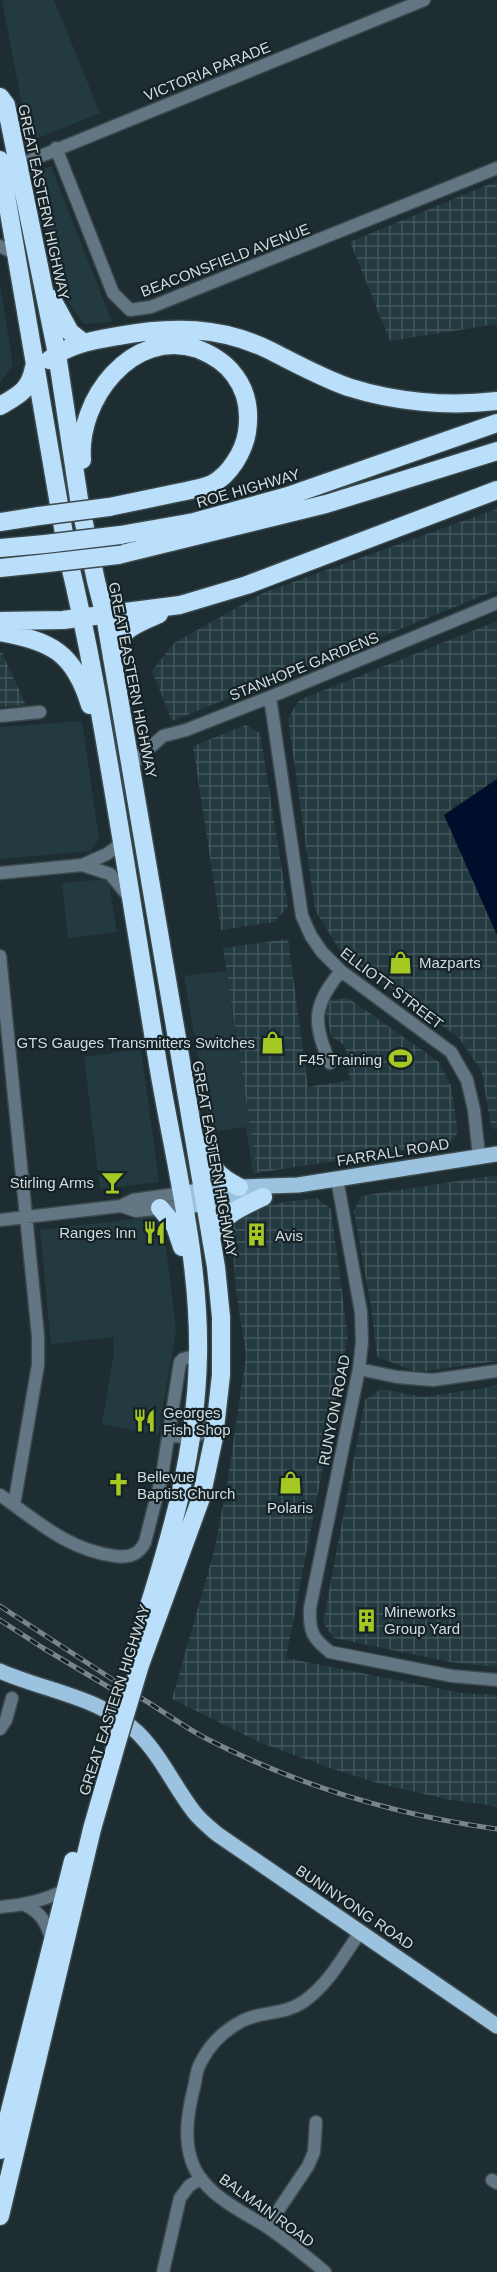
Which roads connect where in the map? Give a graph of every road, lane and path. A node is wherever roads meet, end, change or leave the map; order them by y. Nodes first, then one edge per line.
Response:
1 (424, 0) edge
2 (0, 97) edge
3 (56, 148) junction
4 (7, 166) edge
5 (497, 168) edge
6 (4, 217) edge
7 (36, 249) junction
8 (8, 250) edge
9 (84, 343) junction
10 (57, 354) junction
11 (34, 365) junction
12 (41, 399) junction
13 (497, 401) edge
14 (0, 406) edge
15 (497, 423) edge
16 (497, 451) edge
17 (497, 490) edge
18 (79, 499) junction
19 (0, 522) edge
20 (0, 548) edge
21 (0, 568) edge
22 (497, 603) edge
23 (180, 605) junction
24 (105, 616) junction
25 (83, 618) junction
26 (0, 621) edge
27 (0, 632) edge
28 (112, 660) junction
29 (270, 697) junction
30 (40, 712) dead end
31 (0, 716) edge
32 (105, 733) junction
33 (131, 768) junction
34 (122, 843) junction
35 (82, 866) junction
36 (0, 873) edge
37 (131, 899) junction
38 (0, 956) edge
39 (341, 970) junction
40 (330, 1064) dead end
41 (188, 1099) junction
42 (497, 1154) edge
43 (479, 1156) junction
44 (338, 1179) junction
45 (295, 1185) junction
46 (239, 1187) junction
47 (204, 1197) junction
48 (263, 1197) junction
49 (184, 1200) junction
50 (121, 1206) junction
51 (160, 1208) junction
52 (27, 1217) junction
53 (0, 1220) edge
54 (211, 1236) junction
55 (192, 1264) junction
56 (198, 1355) junction
57 (359, 1369) junction
58 (497, 1371) edge
59 (218, 1411) junction
60 (170, 1435) junction
61 (192, 1439) junction
62 (0, 1495) edge
63 (14, 1505) junction
64 (136, 1663) junction
65 (0, 1671) edge
66 (497, 1680) edge
67 (12, 1698) dead end
68 (0, 1729) edge
69 (112, 1740) junction
70 (65, 1890) junction
71 (26, 1905) junction
72 (0, 1908) edge
73 (360, 1932) junction
74 (52, 1940) junction
75 (497, 2026) edge
76 (316, 2122) dead end
77 (0, 2150) edge
78 (201, 2178) junction
79 (0, 2214) edge
80 (267, 2227) junction
81 (163, 2272) edge
82 (326, 2272) edge

1 - 3 street, VICTORIA PARADE
2 - 4 highway, GREAT EASTERN HIGHWAY
3 - 4 street, VICTORIA PARADE
3 - 5 street, BEACONSFIELD AVENUE
4 - 6 highway, GREAT EASTERN HIGHWAY
4 - 7 highway, GREAT EASTERN HIGHWAY
6 - 8 highway, GREAT EASTERN HIGHWAY
7 - 9 highway
7 - 10 highway, GREAT EASTERN HIGHWAY
8 - 11 highway, GREAT EASTERN HIGHWAY
9 - 10 highway
9 - 13 highway
10 - 12 highway
10 - 18 highway, GREAT EASTERN HIGHWAY
11 - 12 highway, GREAT EASTERN HIGHWAY
11 - 14 highway
12 - 25 highway, GREAT EASTERN HIGHWAY
15 - 20 highway, ROE HIGHWAY, bridge
16 - 21 highway, bridge
17 - 23 highway
18 - 19 highway, bridge
18 - 24 highway, GREAT EASTERN HIGHWAY
22 - 29 street, STANHOPE GARDENS
23 - 24 highway
23 - 28 highway
24 - 25 highway
24 - 28 highway, GREAT EASTERN HIGHWAY
25 - 26 highway
25 - 32 highway, GREAT EASTERN HIGHWAY
27 - 32 highway
28 - 33 highway, GREAT EASTERN HIGHWAY
29 - 33 street, STANHOPE GARDENS
29 - 39 street, ELLIOTT STREET
30 - 31 street
32 - 34 highway, GREAT EASTERN HIGHWAY
33 - 41 highway, GREAT EASTERN HIGHWAY
34 - 35 street
34 - 37 highway, GREAT EASTERN HIGHWAY
35 - 36 street
35 - 37 street
37 - 49 highway, GREAT EASTERN HIGHWAY
38 - 52 street
39 - 40 street
39 - 43 street, ELLIOTT STREET
41 - 46 highway
41 - 47 highway, GREAT EASTERN HIGHWAY
42 - 43 main road, FARRALL ROAD
43 - 44 main road, FARRALL ROAD
44 - 45 main road, FARRALL ROAD
44 - 57 street, RUNYON ROAD
45 - 46 main road, FARRALL ROAD
45 - 48 main road, FARRALL ROAD
46 - 47 main road, FARRALL ROAD
47 - 48 main road, FARRALL ROAD
47 - 49 main road, FARRALL ROAD
47 - 54 highway, GREAT EASTERN HIGHWAY
48 - 54 highway
49 - 50 street
49 - 51 street
49 - 55 highway, GREAT EASTERN HIGHWAY
50 - 51 street
50 - 52 street
51 - 55 highway
52 - 53 street
52 - 63 street
54 - 59 highway, GREAT EASTERN HIGHWAY
55 - 56 highway, GREAT EASTERN HIGHWAY
56 - 60 street
56 - 61 highway, GREAT EASTERN HIGHWAY
57 - 58 street
57 - 66 street, RUNYON ROAD
59 - 61 street
59 - 64 highway, GREAT EASTERN HIGHWAY
60 - 61 street
60 - 63 street
61 - 64 highway, GREAT EASTERN HIGHWAY
62 - 63 street
64 - 69 highway, GREAT EASTERN HIGHWAY, bridge
65 - 73 main road, BUNINYONG ROAD
67 - 68 street
69 - 70 highway, GREAT EASTERN HIGHWAY
69 - 79 highway, GREAT EASTERN HIGHWAY
70 - 71 street
70 - 74 highway, GREAT EASTERN HIGHWAY
71 - 72 street
71 - 74 street
73 - 75 main road, BUNINYONG ROAD
73 - 78 street, BALMAIN ROAD
74 - 77 highway, GREAT EASTERN HIGHWAY
76 - 80 street
78 - 80 street, BALMAIN ROAD
78 - 81 street
80 - 82 street, BALMAIN ROAD

